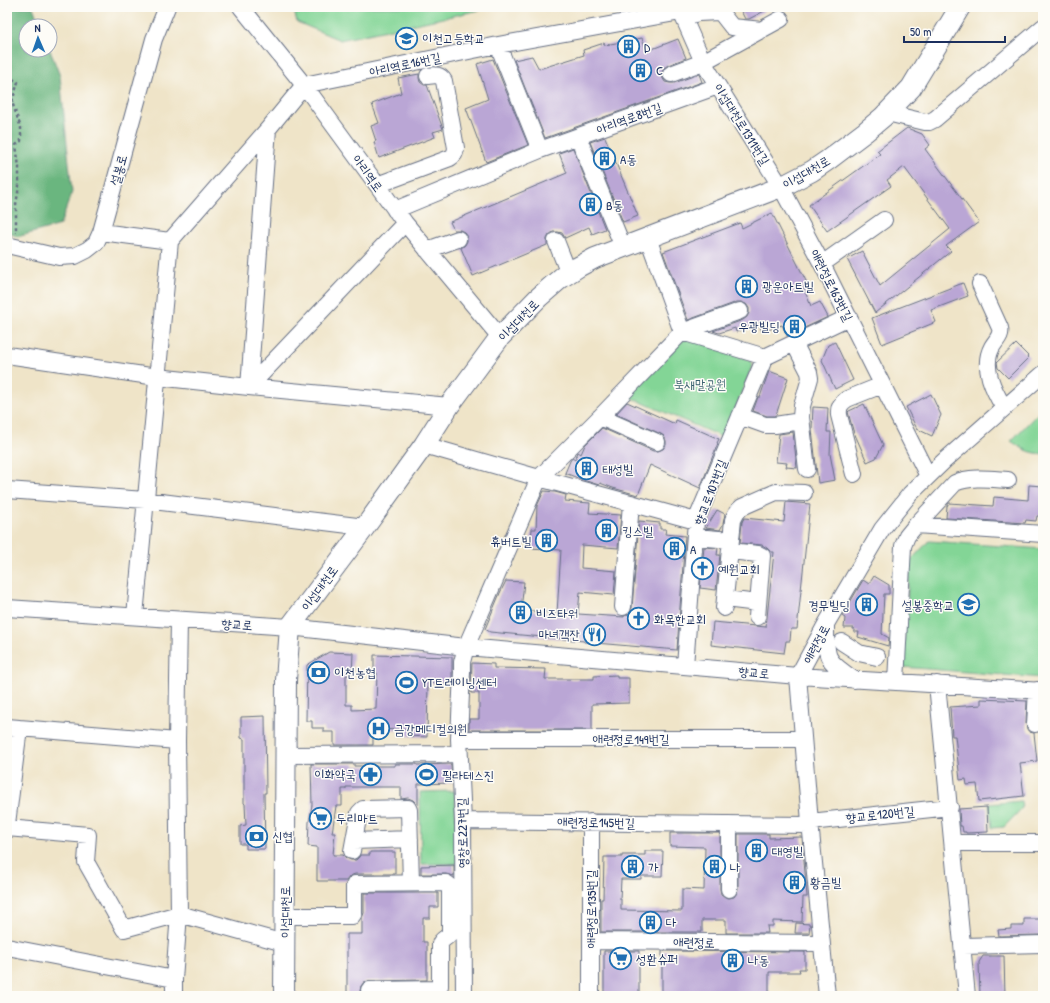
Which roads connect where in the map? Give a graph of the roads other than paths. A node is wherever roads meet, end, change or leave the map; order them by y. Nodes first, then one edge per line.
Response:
1 (167, 7) edge
2 (241, 7) edge
3 (960, 7) edge
4 (676, 10) edge
5 (702, 10) edge
6 (781, 19) dead end
7 (1043, 27) edge
8 (762, 30) junction
9 (498, 45) junction
10 (703, 62) junction
11 (671, 74) dead end
12 (428, 76) dead end
13 (304, 85) junction
14 (718, 86) junction
15 (887, 113) junction
16 (268, 129) junction
17 (581, 144) dead end
18 (540, 150) junction
19 (377, 185) junction
20 (781, 187) junction
21 (395, 210) junction
22 (884, 220) dead end
23 (405, 223) junction
24 (101, 232) junction
25 (648, 238) junction
26 (458, 239) dead end
27 (170, 241) junction
28 (556, 241) dead end
29 (12, 247) edge
30 (623, 247) junction
31 (427, 250) junction
32 (822, 264) junction
33 (569, 274) junction
34 (980, 284) dead end
35 (740, 311) dead end
36 (849, 317) junction
37 (682, 332) junction
38 (500, 336) junction
39 (794, 343) junction
40 (7, 355) edge
41 (765, 357) junction
42 (1043, 374) edge
43 (157, 376) junction
44 (882, 385) junction
45 (248, 388) junction
46 (448, 406) junction
47 (1004, 408) junction
48 (740, 416) junction
49 (600, 417) junction
50 (801, 421) junction
51 (657, 442) dead end
52 (424, 445) junction
53 (807, 469) dead end
54 (854, 474) dead end
55 (928, 476) junction
56 (538, 478) junction
57 (1008, 480) dead end
58 (7, 490) edge
59 (804, 493) dead end
60 (145, 500) junction
61 (631, 503) junction
62 (696, 521) junction
63 (916, 525) junction
64 (365, 526) junction
65 (1043, 534) edge
66 (695, 537) junction
67 (730, 546) junction
68 (7, 608) edge
69 (623, 608) dead end
70 (135, 616) junction
71 (179, 620) junction
72 (826, 624) junction
73 (290, 627) junction
74 (842, 642) dead end
75 (466, 647) junction
76 (858, 653) junction
77 (877, 657) dead end
78 (684, 666) junction
79 (798, 676) junction
80 (849, 676) junction
81 (896, 682) junction
82 (937, 684) junction
83 (1040, 691) edge
84 (1035, 724) dead end
85 (13, 727) edge
86 (803, 739) junction
87 (177, 741) junction
88 (459, 747) junction
89 (285, 756) junction
90 (950, 807) junction
91 (463, 821) junction
92 (591, 822) junction
93 (810, 823) junction
94 (7, 824) edge
95 (729, 824) junction
96 (7, 828) edge
97 (410, 839) junction
98 (953, 842) junction
99 (1043, 843) edge
100 (411, 883) junction
101 (729, 889) dead end
102 (179, 914) junction
103 (284, 916) junction
104 (591, 941) junction
105 (284, 943) junction
106 (822, 943) junction
107 (1043, 944) edge
108 (963, 946) junction
109 (7, 947) edge
110 (174, 979) junction
111 (369, 990) dead end
112 (174, 996) edge
113 (284, 996) edge
114 (464, 996) edge
115 (591, 996) edge
116 (827, 996) edge
117 (968, 996) edge

1 - 24 street, 설봉로
2 - 13 street, 아리역로
3 - 15 main road, 이섭대천로
4 - 5 street, 아리역로16번길
4 - 9 street, 아리역로16번길
4 - 10 street, 이섭대천로1311번길
5 - 8 street, 아리역로16번길
6 - 8 street
7 - 15 street
8 - 10 street
9 - 13 street, 아리역로16번길
9 - 18 street
10 - 11 street
10 - 14 street, 이섭대천로1311번길
12 - 19 street
13 - 16 street
13 - 19 street, 아리역로
14 - 18 street, 아리역로8번길
14 - 20 street, 이섭대천로1311번길
15 - 20 main road, 이섭대천로
16 - 27 street
16 - 45 street
17 - 30 street
18 - 21 street, 아리역로8번길
19 - 21 street, 아리역로
20 - 25 main road, 이섭대천로
20 - 32 street, 애련정로163번길
21 - 23 street, 아리역로
22 - 32 street
23 - 31 street, 아리역로
23 - 45 street
24 - 27 street
24 - 29 street, 설봉로
25 - 30 main road, 이섭대천로
25 - 37 street
26 - 31 street
27 - 43 street
28 - 33 street
30 - 33 main road, 이섭대천로
31 - 38 street, 아리역로
32 - 36 street, 애련정로163번길
33 - 38 main road, 이섭대천로
34 - 47 street
35 - 37 street
36 - 39 street
36 - 44 street, 애련정로163번길
37 - 41 street
37 - 49 street
38 - 46 main road, 이섭대천로
39 - 41 street
39 - 50 street
40 - 43 street
41 - 48 street, 향교로107번길
42 - 47 street, 애련정로
43 - 45 street
43 - 60 street
44 - 54 street
44 - 55 street, 애련정로163번길
45 - 46 street
46 - 52 main road, 이섭대천로
47 - 55 street, 애련정로
48 - 50 street
48 - 62 street, 향교로107번길
49 - 51 street
49 - 56 street
50 - 53 street
52 - 56 street
52 - 64 main road, 이섭대천로
55 - 72 street, 애련정로
56 - 61 street
56 - 75 street
57 - 63 street
58 - 60 street
59 - 67 street
60 - 64 street
60 - 70 street
61 - 62 street
61 - 69 street
62 - 66 street, 향교로107번길
63 - 65 street
63 - 81 street
64 - 73 main road, 이섭대천로
66 - 67 street
66 - 78 street, 향교로107번길
67 - 67 street
68 - 70 street, 향교로
70 - 71 street, 향교로
71 - 73 street, 향교로
71 - 87 street
72 - 79 street, 애련정로
72 - 80 street
73 - 75 street, 향교로
73 - 89 main road, 이섭대천로
74 - 76 street
75 - 78 street, 향교로
75 - 88 street, 영창로227번길
76 - 77 street
76 - 80 street
78 - 79 street, 향교로
79 - 80 street, 향교로
79 - 86 street, 애련정로
80 - 81 street, 향교로
81 - 82 street, 향교로
82 - 83 street, 향교로
82 - 90 street
83 - 84 street
85 - 87 street
85 - 94 street
86 - 88 street, 애련정로149번길
86 - 93 street, 애련정로
87 - 102 street
88 - 89 street
88 - 91 street, 영창로227번길
89 - 103 main road, 이섭대천로
90 - 93 street, 향교로120번길
90 - 98 street
91 - 92 street, 애련정로145번길
91 - 114 street, 영창로227번길
92 - 95 street, 애련정로145번길
92 - 104 street, 애련정로135번길
93 - 95 street, 애련정로145번길
93 - 106 street, 애련정로
95 - 101 street
96 - 102 street
97 - 97 street
97 - 100 street
98 - 99 street
98 - 108 street
100 - 103 street
100 - 111 street
102 - 105 street
102 - 110 street
103 - 105 main road, 이섭대천로
104 - 106 street, 애련정로
104 - 115 street, 애련정로135번길
105 - 113 main road, 이섭대천로
106 - 116 street, 애련정로
107 - 108 street
108 - 117 street
109 - 110 street
110 - 112 street

